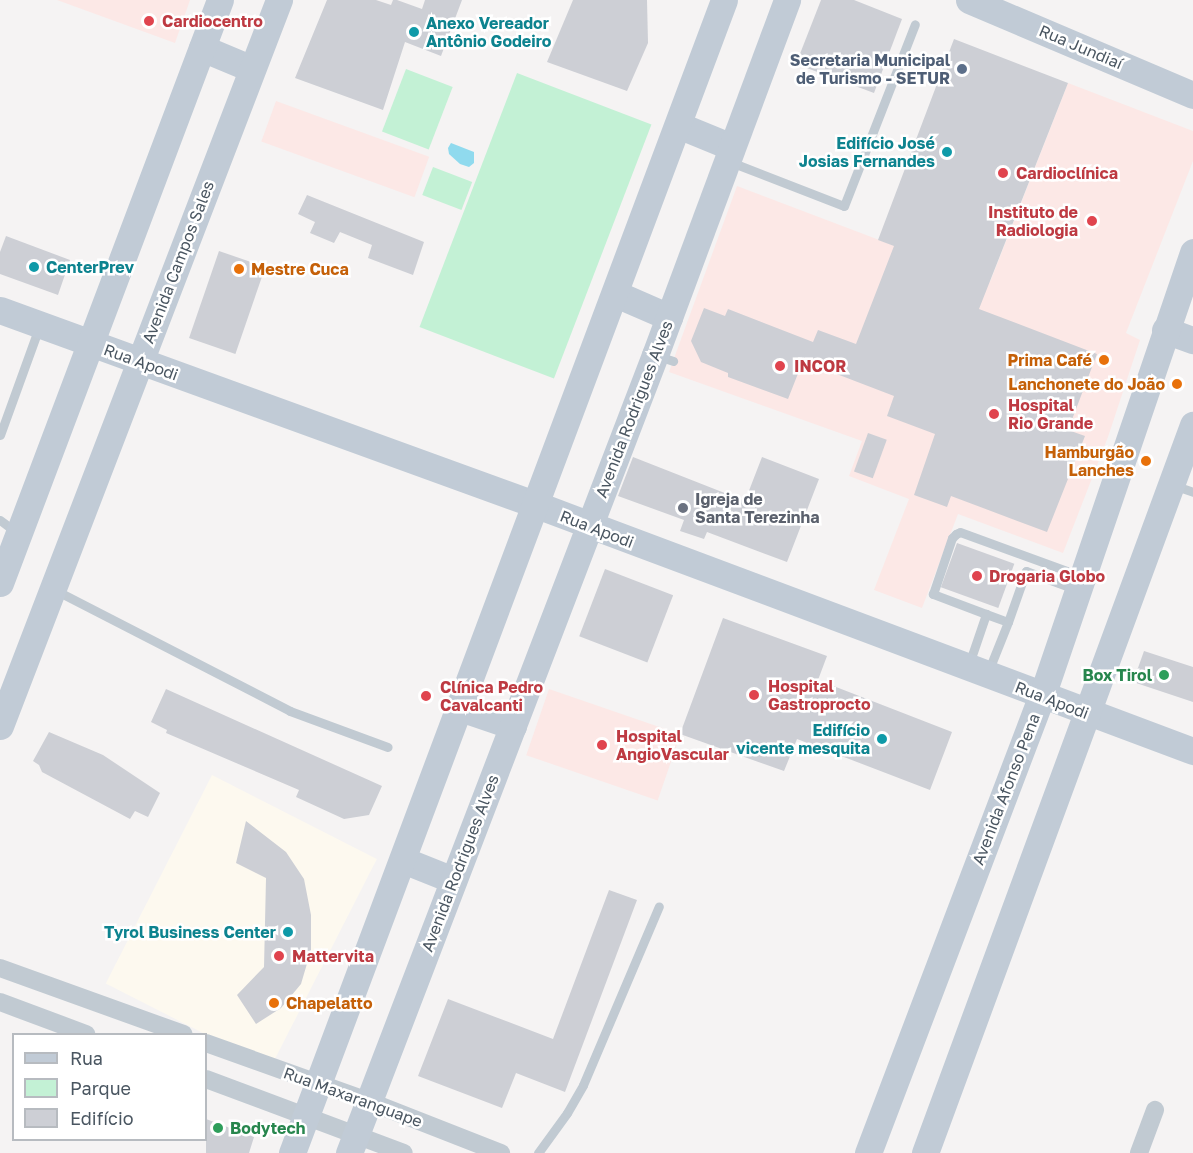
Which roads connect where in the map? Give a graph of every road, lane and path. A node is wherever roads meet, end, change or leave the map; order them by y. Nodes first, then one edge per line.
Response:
1 (220, 0) edge
2 (279, 0) edge
3 (724, 0) edge
4 (787, 0) edge
5 (969, 0) edge
6 (915, 24) dead end
7 (202, 48) junction
8 (252, 69) junction
9 (1193, 95) edge
10 (678, 124) junction
11 (729, 154) junction
12 (1193, 252) edge
13 (616, 294) junction
14 (0, 310) edge
15 (669, 317) junction
16 (39, 325) junction
17 (1165, 330) junction
18 (1193, 340) edge
19 (91, 344) junction
20 (139, 361) junction
21 (1193, 425) edge
22 (0, 435) edge
23 (1183, 488) edge
24 (537, 505) junction
25 (590, 526) junction
26 (9, 527) edge
27 (0, 583) edge
28 (1081, 584) junction
29 (53, 588) junction
30 (986, 615) junction
31 (1008, 622) junction
32 (11, 664) edge
33 (977, 671) junction
34 (1042, 696) junction
35 (460, 708) junction
36 (1087, 714) junction
37 (0, 726) edge
38 (513, 726) junction
39 (388, 747) dead end
40 (1193, 751) edge
41 (403, 860) junction
42 (453, 879) junction
43 (659, 906) dead end
44 (0, 968) edge
45 (0, 1002) edge
46 (81, 1033) edge
47 (178, 1033) edge
48 (207, 1043) edge
49 (207, 1079) edge
50 (318, 1083) junction
51 (368, 1101) junction
52 (1155, 1110) dead end
53 (306, 1117) junction
54 (352, 1144) edge
55 (292, 1153) edge
56 (404, 1153) edge
57 (501, 1153) edge
58 (538, 1153) edge
59 (868, 1153) edge
60 (925, 1153) edge
61 (1139, 1153) edge

1 - 7 main road
2 - 8 main road, Avenida Campos Sales
3 - 10 main road
4 - 11 main road, Avenida Rodrigues Alves
5 - 9 main road, Rua Jundiaí
6 - 11 lane
7 - 8 main road
7 - 19 main road
8 - 20 main road, Avenida Campos Sales
10 - 11 main road
10 - 13 main road
11 - 15 main road, Avenida Rodrigues Alves
12 - 17 main road, Avenida Afonso Pena
13 - 15 main road
13 - 24 main road
14 - 16 main road, Rua Apodi
15 - 25 main road, Avenida Rodrigues Alves
16 - 19 main road, Rua Apodi
16 - 22 lane
17 - 18 main road
17 - 28 main road, Avenida Afonso Pena
19 - 20 main road, Rua Apodi
19 - 26 main road
20 - 24 main road, Rua Apodi
20 - 29 main road, Avenida Campos Sales
21 - 23 main road
23 - 36 main road
24 - 25 main road, Rua Apodi
24 - 35 main road
25 - 33 main road, Rua Apodi
25 - 38 main road, Avenida Rodrigues Alves
26 - 27 main road
28 - 30 lane
28 - 31 lane
28 - 34 main road, Avenida Afonso Pena
29 - 32 main road, Avenida Campos Sales
29 - 39 lane
30 - 31 lane
30 - 33 lane
31 - 33 lane
32 - 37 main road, Avenida Campos Sales
33 - 34 main road, Rua Apodi
34 - 36 main road, Rua Apodi
34 - 59 main road, Avenida Afonso Pena
35 - 38 main road
35 - 41 main road
36 - 40 main road, Rua Apodi
36 - 60 main road
38 - 42 main road, Avenida Rodrigues Alves
41 - 42 main road
41 - 50 main road
42 - 51 main road, Avenida Rodrigues Alves
43 - 58 lane
44 - 47 street
45 - 46 street
48 - 50 street, Rua Maxaranguape
49 - 53 street
50 - 51 street, Rua Maxaranguape
50 - 53 main road
51 - 54 main road, Avenida Rodrigues Alves
51 - 57 street, Rua Maxaranguape
52 - 61 street
53 - 54 street
53 - 55 main road
54 - 56 street

